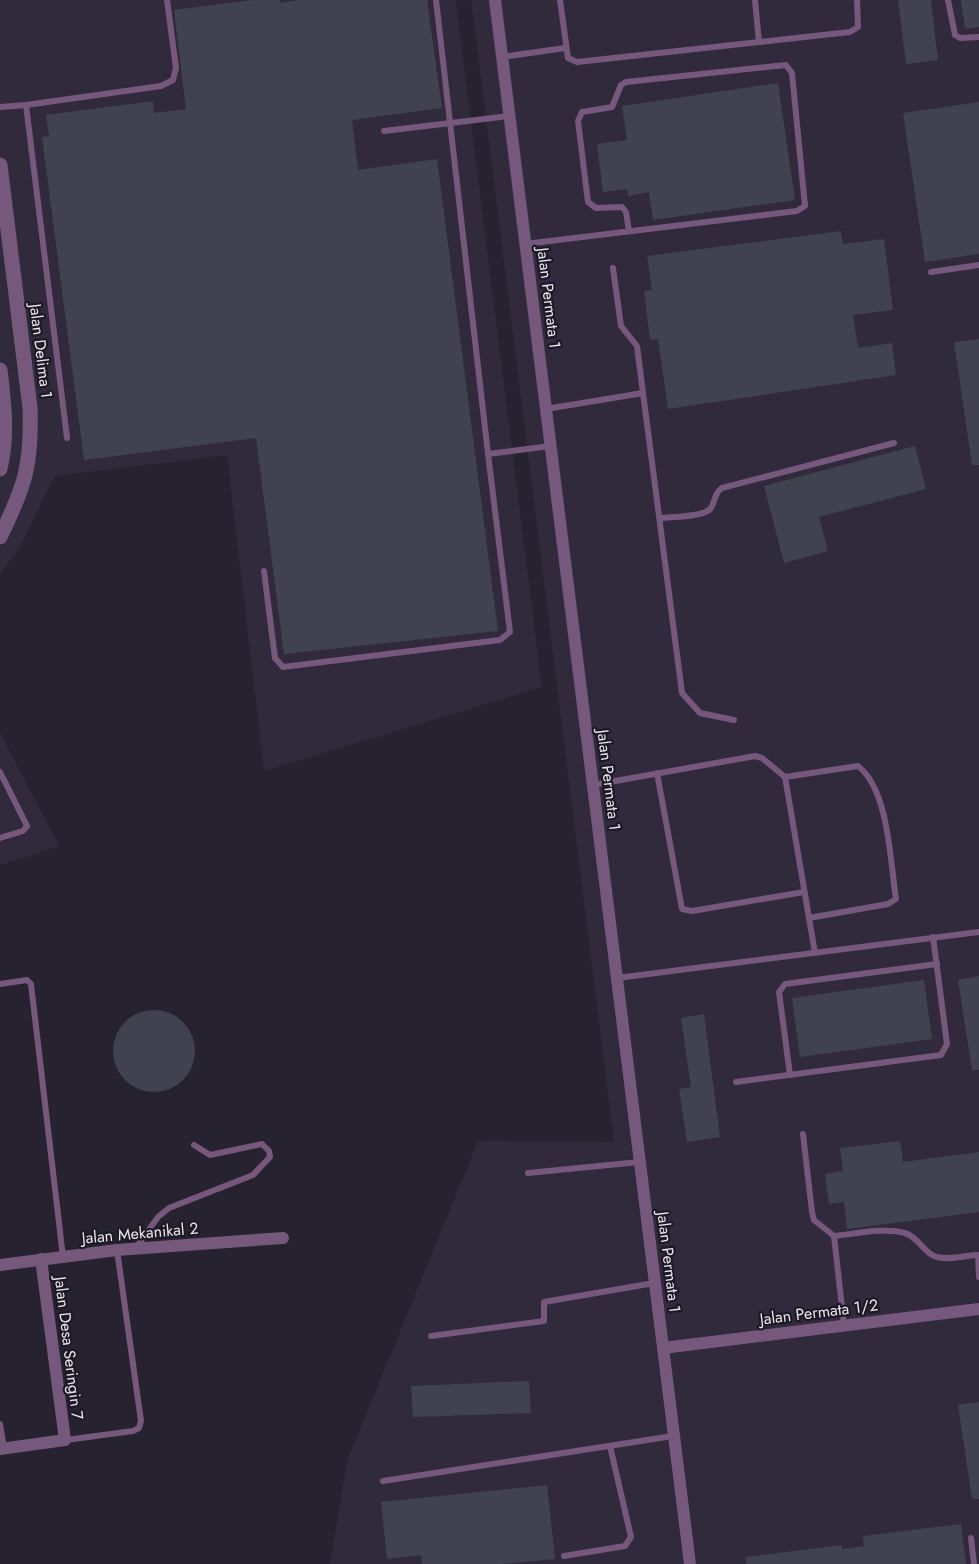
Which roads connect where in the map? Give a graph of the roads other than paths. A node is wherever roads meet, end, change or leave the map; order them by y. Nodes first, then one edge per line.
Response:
1 (167, 0) edge
2 (436, 0) edge
3 (495, 0) edge
4 (560, 0) edge
5 (755, 0) edge
6 (857, 0) edge
7 (948, 0) edge
8 (979, 37) edge
9 (759, 42) junction
10 (565, 48) junction
11 (502, 57) junction
12 (26, 105) junction
13 (0, 107) edge
14 (509, 116) junction
15 (451, 123) junction
16 (384, 131) dead end
17 (0, 165) edge
18 (629, 231) junction
19 (525, 244) junction
20 (979, 265) edge
21 (612, 267) dead end
22 (931, 272) dead end
23 (0, 370) edge
24 (0, 375) edge
25 (643, 393) junction
26 (546, 409) junction
27 (67, 438) dead end
28 (894, 442) dead end
29 (551, 446) junction
30 (488, 454) junction
31 (0, 469) edge
32 (660, 518) junction
33 (0, 537) edge
34 (264, 571) dead end
35 (734, 720) dead end
36 (0, 772) edge
37 (657, 773) junction
38 (785, 777) junction
39 (593, 785) junction
40 (0, 838) edge
41 (804, 892) junction
42 (809, 918) junction
43 (979, 932) edge
44 (933, 938) junction
45 (815, 953) junction
46 (936, 964) junction
47 (617, 978) junction
48 (0, 984) edge
49 (790, 1075) junction
50 (736, 1082) dead end
51 (803, 1134) dead end
52 (194, 1145) dead end
53 (640, 1162) junction
54 (528, 1173) dead end
55 (834, 1236) junction
56 (283, 1238) dead end
57 (135, 1249) junction
58 (117, 1250) junction
59 (978, 1255) edge
60 (63, 1257) junction
61 (41, 1259) junction
62 (0, 1264) edge
63 (979, 1277) edge
64 (655, 1282) junction
65 (979, 1309) edge
66 (844, 1325) junction
67 (431, 1336) dead end
68 (663, 1348) junction
69 (0, 1424) edge
70 (674, 1436) junction
71 (65, 1440) junction
72 (610, 1446) junction
73 (2, 1449) edge
74 (383, 1481) dead end
75 (971, 1538) dead end
76 (564, 1556) dead end
77 (690, 1564) edge
78 (974, 1564) edge

1 - 12 lane
2 - 15 lane
3 - 11 street, Jalan Permata 1
4 - 10 lane
5 - 9 lane
6 - 9 lane
7 - 8 lane
9 - 10 lane
10 - 11 lane
11 - 14 street, Jalan Permata 1
12 - 13 lane
12 - 27 lane
14 - 15 lane
14 - 19 street, Jalan Permata 1
15 - 16 lane
15 - 30 lane
17 - 33 street, Jalan Delima 1
18 - 18 lane
18 - 19 lane
19 - 26 street, Jalan Permata 1
20 - 22 lane
21 - 25 lane
23 - 24 street
24 - 31 street
25 - 26 lane
25 - 32 lane
26 - 29 street, Jalan Permata 1
28 - 32 lane
29 - 30 lane
29 - 39 street, Jalan Permata 1
30 - 34 lane
32 - 35 lane
36 - 40 lane
37 - 38 lane
37 - 39 lane
37 - 41 lane
38 - 41 lane
38 - 42 lane
39 - 47 street, Jalan Permata 1
41 - 42 lane
42 - 45 lane
43 - 44 lane
44 - 45 lane
44 - 46 lane
45 - 47 lane
46 - 49 lane
46 - 49 lane
47 - 53 street, Jalan Permata 1
48 - 60 lane
49 - 50 lane
51 - 55 lane
52 - 57 lane
53 - 54 lane
53 - 64 street, Jalan Permata 1
55 - 59 lane
55 - 66 lane
56 - 57 street, Jalan Mekanikal 2
57 - 58 street, Jalan Mekanikal 2
58 - 60 street, Jalan Mekanikal 2
58 - 71 lane
59 - 63 lane
60 - 61 street, Jalan Mekanikal 2
61 - 62 street, Jalan Mekanikal 2
61 - 71 street, Jalan Desa Seringin 7
64 - 67 lane
64 - 68 street, Jalan Permata 1
65 - 66 street, Jalan Permata 1/2
66 - 68 street, Jalan Permata 1/2
68 - 70 street, Jalan Permata 1
69 - 73 lane
70 - 72 lane
70 - 77 street, Jalan Permata 1
71 - 73 street
72 - 74 lane
72 - 76 lane
75 - 78 lane

